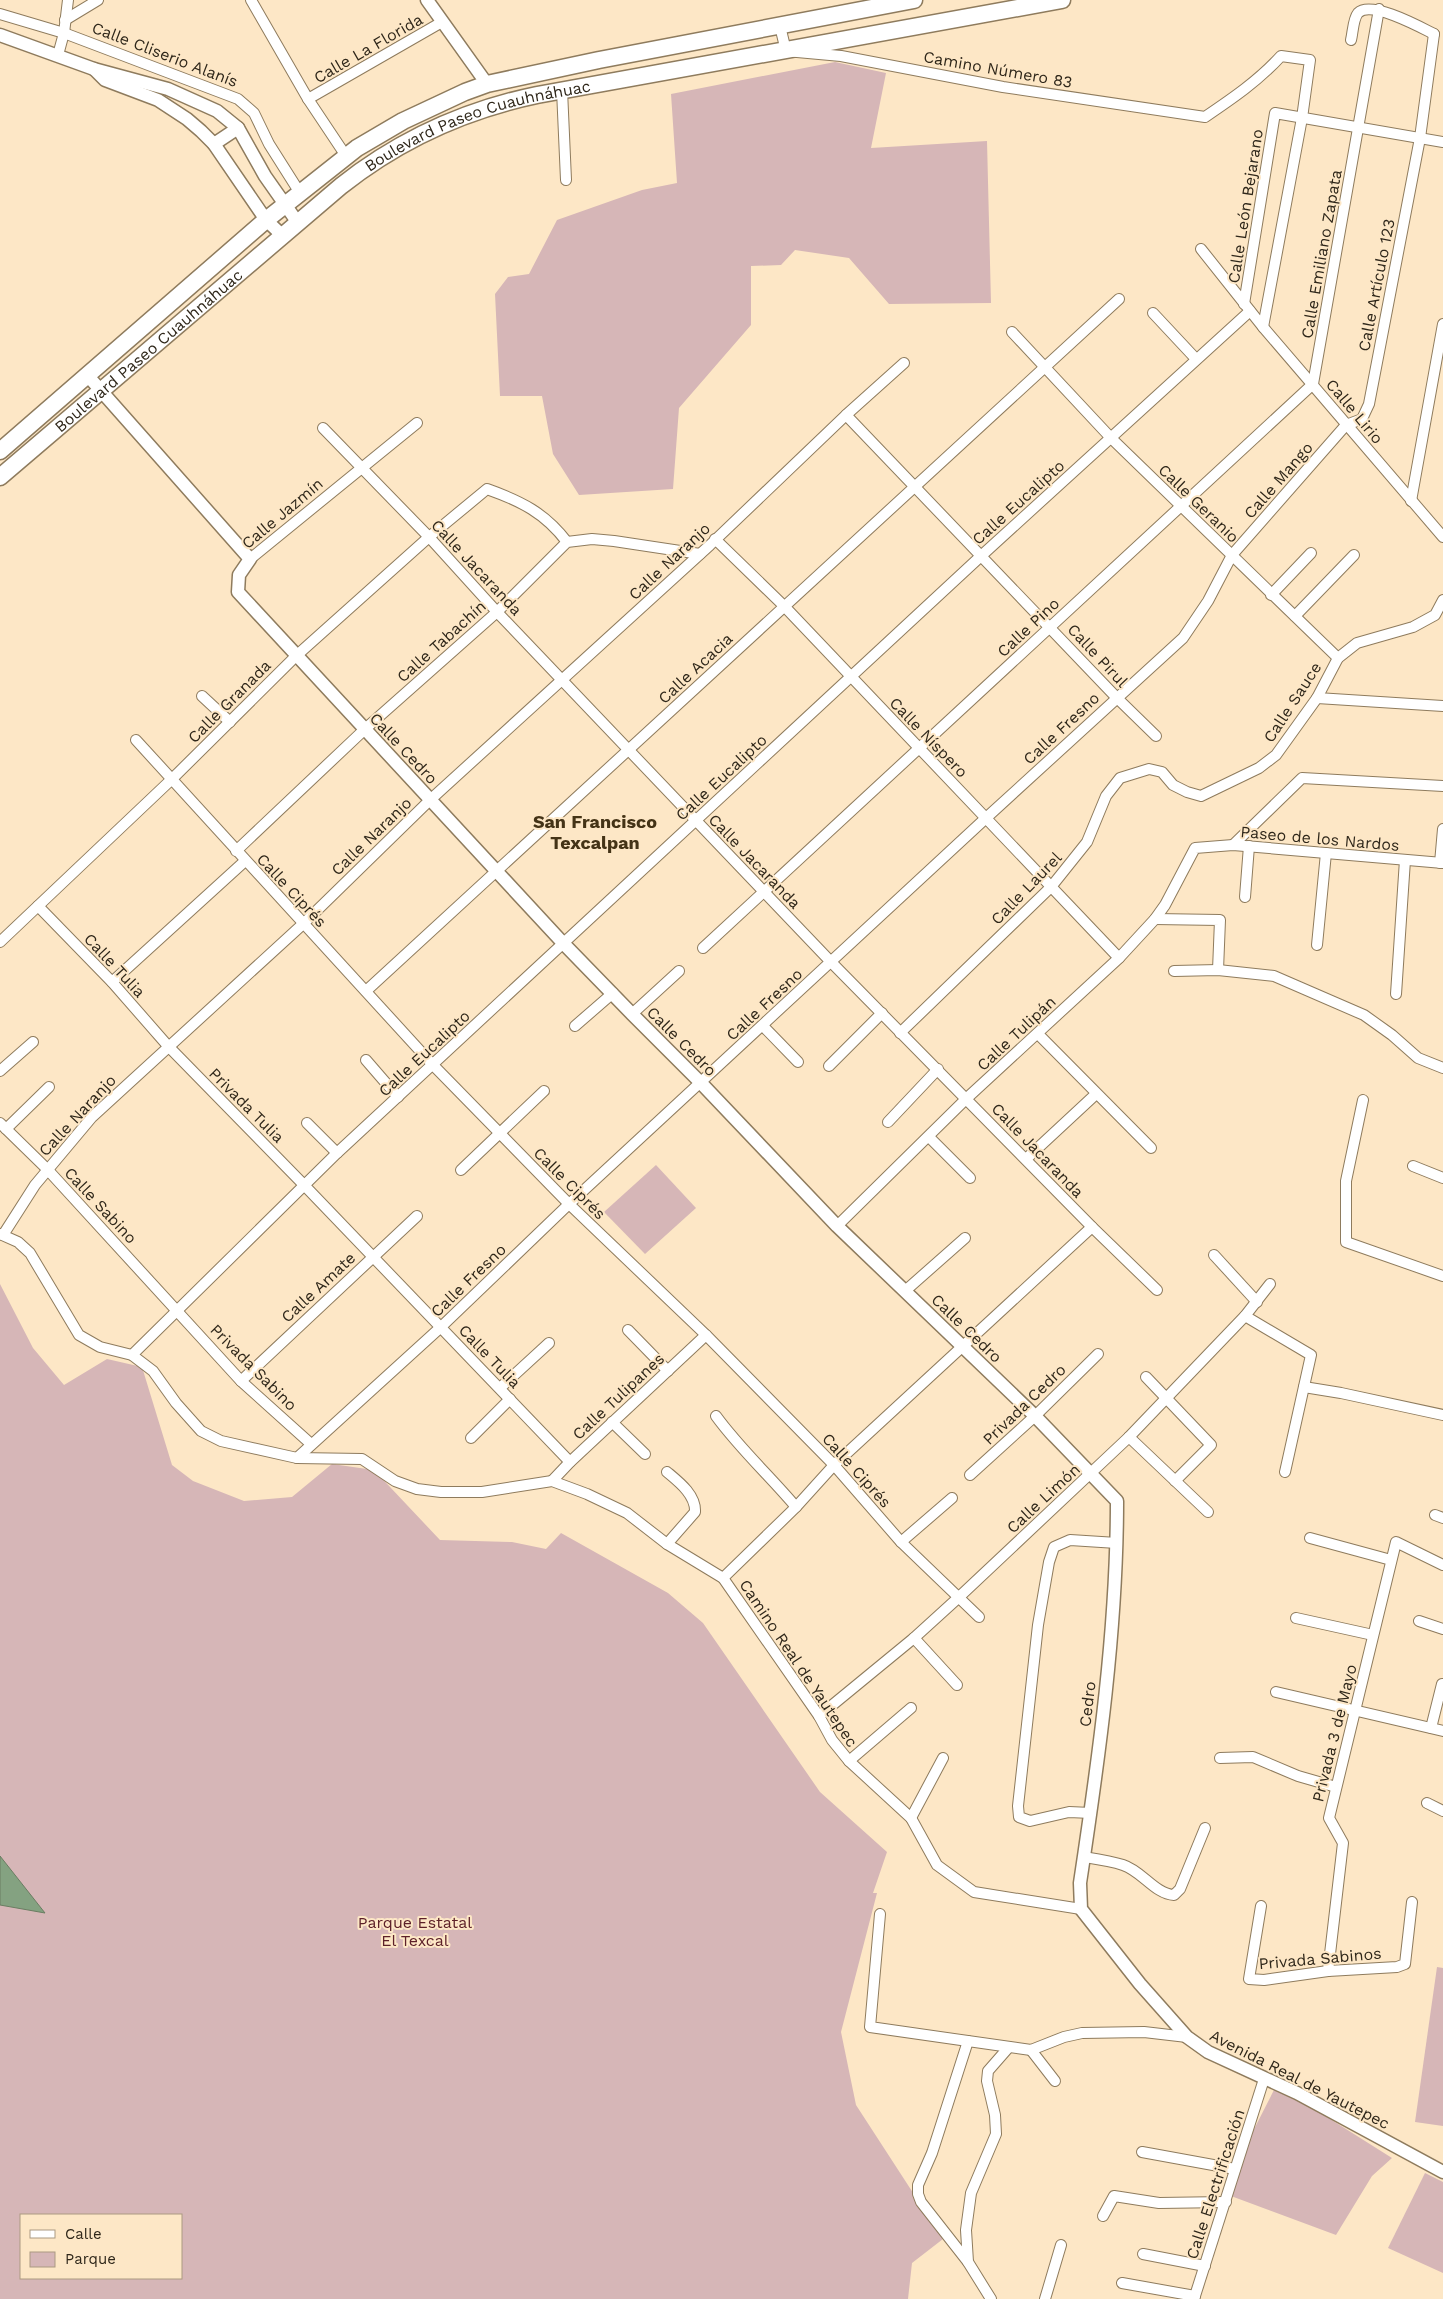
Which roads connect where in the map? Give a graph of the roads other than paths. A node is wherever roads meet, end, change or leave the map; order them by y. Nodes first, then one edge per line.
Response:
1 (68, 0) edge
2 (98, 0) edge
3 (251, 0) edge
4 (427, 0) edge
5 (914, 0) edge
6 (1062, 0) edge
7 (1379, 9) junction
8 (0, 14) edge
9 (66, 20) junction
10 (443, 23) junction
11 (780, 26) junction
12 (64, 33) junction
13 (1439, 33) edge
14 (0, 36) edge
15 (1351, 40) dead end
16 (786, 51) junction
17 (58, 55) junction
18 (94, 69) junction
19 (487, 84) junction
20 (562, 90) junction
21 (308, 100) junction
22 (1302, 118) junction
23 (238, 128) junction
24 (1359, 128) junction
25 (1420, 138) junction
26 (1443, 142) edge
27 (214, 144) junction
28 (346, 156) junction
29 (566, 180) dead end
30 (300, 193) junction
31 (284, 205) junction
32 (266, 220) junction
33 (298, 223) junction
34 (282, 236) junction
35 (1201, 249) dead end
36 (1119, 299) dead end
37 (1247, 307) junction
38 (1154, 313) dead end
39 (1443, 324) edge
40 (1263, 327) junction
41 (1012, 332) dead end
42 (1196, 359) junction
43 (904, 363) dead end
44 (1043, 367) junction
45 (88, 376) junction
46 (1313, 384) junction
47 (102, 392) junction
48 (846, 415) junction
49 (417, 422) dead end
50 (1346, 425) junction
51 (323, 428) dead end
52 (1111, 438) junction
53 (0, 451) edge
54 (361, 468) junction
55 (0, 477) edge
56 (914, 486) junction
57 (1411, 501) junction
58 (1181, 508) junction
59 (430, 537) junction
60 (1443, 537) edge
61 (716, 539) junction
62 (567, 542) junction
63 (1311, 553) dead end
64 (700, 554) junction
65 (1232, 555) junction
66 (1354, 555) dead end
67 (981, 556) junction
68 (250, 559) junction
69 (238, 592) joint
70 (1271, 595) junction
71 (1443, 600) edge
72 (784, 606) junction
73 (497, 612) junction
74 (1295, 616) junction
75 (1050, 627) junction
76 (296, 656) junction
77 (1338, 658) junction
78 (851, 677) junction
79 (562, 679) junction
80 (202, 696) dead end
81 (1116, 697) junction
82 (1317, 698) junction
83 (1443, 706) edge
84 (230, 722) junction
85 (365, 729) junction
86 (1156, 736) dead end
87 (136, 740) dead end
88 (919, 748) junction
89 (629, 749) junction
90 (1162, 772) joint
91 (172, 779) junction
92 (1443, 786) edge
93 (430, 800) junction
94 (986, 818) junction
95 (695, 821) junction
96 (1443, 828) edge
97 (1233, 845) junction
98 (1249, 846) junction
99 (1195, 848) joint
100 (236, 851) junction
101 (1326, 853) junction
102 (1405, 860) junction
103 (245, 861) junction
104 (1442, 863) edge
105 (497, 871) junction
106 (1051, 887) junction
107 (764, 893) junction
108 (1245, 897) dead end
109 (38, 906) junction
110 (1155, 919) junction
111 (303, 924) junction
112 (0, 942) edge
113 (564, 944) junction
114 (1317, 945) dead end
115 (703, 948) dead end
116 (1119, 958) junction
117 (830, 962) junction
118 (1218, 970) junction
119 (679, 971) dead end
120 (1174, 971) dead end
121 (112, 982) junction
122 (366, 991) junction
123 (613, 993) junction
124 (1396, 994) dead end
125 (882, 1013) junction
126 (632, 1014) junction
127 (575, 1026) dead end
128 (763, 1026) junction
129 (900, 1033) junction
130 (1038, 1034) junction
131 (33, 1042) dead end
132 (168, 1046) junction
133 (366, 1060) dead end
134 (798, 1062) dead end
135 (433, 1065) junction
136 (829, 1066) dead end
137 (1443, 1068) edge
138 (938, 1069) junction
139 (0, 1071) edge
140 (701, 1083) junction
141 (48, 1087) dead end
142 (544, 1091) dead end
143 (1096, 1094) junction
144 (398, 1097) junction
145 (967, 1098) junction
146 (1363, 1100) dead end
147 (888, 1122) dead end
148 (308, 1123) dead end
149 (3, 1126) edge
150 (500, 1134) junction
151 (929, 1137) junction
152 (1151, 1148) dead end
153 (337, 1153) junction
154 (1026, 1159) junction
155 (1413, 1166) dead end
156 (47, 1169) junction
157 (461, 1170) dead end
158 (970, 1178) dead end
159 (1443, 1178) edge
160 (304, 1185) junction
161 (569, 1204) junction
162 (417, 1216) dead end
163 (837, 1226) junction
164 (1092, 1227) junction
165 (1, 1234) edge
166 (965, 1238) dead end
167 (373, 1256) junction
168 (1214, 1256) dead end
169 (1443, 1276) edge
170 (1270, 1284) dead end
171 (1157, 1290) dead end
172 (906, 1291) junction
173 (1256, 1302) junction
174 (177, 1310) junction
175 (1245, 1316) junction
176 (441, 1327) junction
177 (628, 1330) dead end
178 (706, 1335) junction
179 (549, 1343) dead end
180 (963, 1346) junction
181 (1098, 1354) dead end
182 (132, 1355) junction
183 (668, 1371) junction
184 (1146, 1377) dead end
185 (241, 1381) junction
186 (1304, 1387) junction
187 (500, 1388) junction
188 (510, 1399) junction
189 (1167, 1399) junction
190 (1443, 1415) edge
191 (716, 1416) dead end
192 (1035, 1416) junction
193 (612, 1422) junction
194 (1129, 1437) junction
195 (471, 1438) dead end
196 (311, 1444) junction
197 (645, 1454) dead end
198 (297, 1458) junction
199 (570, 1462) junction
200 (834, 1465) junction
201 (667, 1472) dead end
202 (1286, 1472) dead end
203 (1091, 1473) junction
204 (970, 1475) dead end
205 (552, 1481) junction
206 (1175, 1481) junction
207 (952, 1498) dead end
208 (1116, 1501) joint
209 (796, 1507) junction
210 (1208, 1512) dead end
211 (1310, 1538) dead end
212 (901, 1542) junction
213 (1117, 1543) junction
214 (667, 1544) junction
215 (1391, 1560) junction
216 (1443, 1565) edge
217 (723, 1578) junction
218 (958, 1598) junction
219 (979, 1616) dead end
220 (1296, 1618) dead end
221 (1419, 1622) dead end
222 (1443, 1629) edge
223 (1373, 1635) junction
224 (914, 1638) junction
225 (1442, 1684) edge
226 (957, 1685) dead end
227 (1276, 1692) dead end
228 (912, 1708) dead end
229 (1354, 1710) junction
230 (819, 1716) junction
231 (1431, 1728) junction
232 (1443, 1731) edge
233 (942, 1758) dead end
234 (1220, 1758) dead end
235 (849, 1761) junction
236 (1336, 1787) junction
237 (1427, 1803) dead end
238 (1443, 1811) edge
239 (1091, 1813) junction
240 (911, 1818) junction
241 (1205, 1828) dead end
242 (1084, 1857) junction
243 (1412, 1902) dead end
244 (1261, 1906) dead end
245 (1081, 1909) junction
246 (880, 1914) dead end
247 (1328, 1970) junction
248 (1187, 2037) junction
249 (968, 2041) junction
250 (1009, 2047) junction
251 (1031, 2050) junction
252 (1264, 2079) junction
253 (1055, 2081) dead end
254 (1142, 2152) dead end
255 (1235, 2169) junction
256 (1443, 2172) edge
257 (1226, 2202) junction
258 (1103, 2216) dead end
259 (1061, 2246) dead end
260 (1143, 2254) dead end
261 (968, 2262) junction
262 (1205, 2266) junction
263 (1122, 2283) dead end
264 (1195, 2298) edge
265 (991, 2299) edge
266 (1045, 2299) edge

1 - 9 street
2 - 9 street
3 - 21 street
4 - 10 street
5 - 11 main road, Boulevard Paseo Cuauhnáhuac
6 - 16 main road, Boulevard Paseo Cuauhnáhuac
7 - 13 street
7 - 15 street
7 - 24 street, Calle Emiliano Zapata
8 - 12 street, Calle Cliserio Alanís
9 - 12 street
10 - 19 street
10 - 21 street, Calle La Florida
11 - 16 street
11 - 19 main road, Boulevard Paseo Cuauhnáhuac
12 - 17 street
12 - 30 street, Calle Cliserio Alanís
13 - 25 street, Calle Artículo 123
14 - 17 street, Calle Cliserio Alanís
16 - 20 main road, Boulevard Paseo Cuauhnáhuac
16 - 22 street, Camino Número 83
17 - 18 street, Calle Cliserio Alanís
18 - 23 street, Calle Cliserio Alanís
18 - 27 street, Calle Cliserio Alanís
19 - 28 main road, Boulevard Paseo Cuauhnáhuac
20 - 29 street
20 - 33 main road, Boulevard Paseo Cuauhnáhuac
21 - 28 street
22 - 24 street
22 - 37 street, Calle León Bejarano
22 - 40 street
23 - 27 street
23 - 31 street, Calle Cliserio Alanís
24 - 25 street
24 - 46 street, Calle Emiliano Zapata
25 - 26 street
25 - 50 street, Calle Artículo 123
27 - 32 street, Calle Cliserio Alanís
28 - 30 main road, Boulevard Paseo Cuauhnáhuac
30 - 31 main road, Boulevard Paseo Cuauhnáhuac
31 - 32 main road, Boulevard Paseo Cuauhnáhuac
31 - 33 street, Calle Cliserio Alanís
32 - 34 street, Calle Cliserio Alanís
32 - 45 main road, Boulevard Paseo Cuauhnáhuac
33 - 34 main road, Boulevard Paseo Cuauhnáhuac
34 - 47 main road, Boulevard Paseo Cuauhnáhuac
35 - 37 street, Calle Lirio
36 - 44 street, Calle Acacia
37 - 40 street, Calle Lirio
37 - 42 street, Calle Eucalipto
38 - 42 street
39 - 57 street
40 - 46 street, Calle Lirio
41 - 44 street, Calle Geranio
42 - 52 street, Calle Eucalipto
43 - 48 street, Calle Naranjo
44 - 52 street, Calle Geranio
44 - 56 street, Calle Acacia
45 - 47 street
45 - 53 main road, Boulevard Paseo Cuauhnáhuac
46 - 50 street, Calle Lirio
46 - 58 street, Calle Pino
47 - 55 main road, Boulevard Paseo Cuauhnáhuac
47 - 68 street
48 - 56 street, Calle Pirul
48 - 61 street, Calle Naranjo
49 - 54 street, Calle Jazmín
50 - 57 street, Calle Lirio
50 - 65 street, Calle Mango
51 - 54 street, Calle Jacaranda
52 - 58 street, Calle Geranio
52 - 67 street, Calle Eucalipto
54 - 59 street, Calle Jacaranda
54 - 68 street, Calle Jazmín
56 - 67 street, Calle Pirul
56 - 72 street, Calle Acacia
57 - 60 street, Calle Lirio
58 - 65 street, Calle Geranio
58 - 75 street, Calle Pino
59 - 62 street, Calle Granada
59 - 73 street, Calle Jacaranda
59 - 76 street, Calle Granada
61 - 64 street, Calle Naranjo
61 - 72 street, Calle Níspero
62 - 64 street
62 - 73 street, Calle Tabachín
63 - 70 street
64 - 79 street, Calle Naranjo
65 - 70 street, Calle Geranio
65 - 81 street, Calle Fresno
66 - 74 street
67 - 75 street, Calle Pirul
67 - 78 street, Calle Eucalipto
68 - 69 street, Calle Jazmín
69 - 76 street, Calle Cedro
70 - 74 street, Calle Geranio
71 - 77 street, Calle Sauce
72 - 78 street, Calle Níspero
72 - 89 street, Calle Acacia
73 - 79 street, Calle Jacaranda
73 - 85 street, Calle Tabachín
74 - 77 street, Calle Geranio
75 - 81 street, Calle Pirul
75 - 88 street, Calle Pino
76 - 84 street, Calle Granada
76 - 85 street, Calle Cedro
77 - 82 street, Calle Sauce
78 - 88 street, Calle Níspero
78 - 95 street, Calle Eucalipto
79 - 89 street, Calle Jacaranda
79 - 93 street, Calle Naranjo
80 - 84 street
81 - 86 street, Calle Pirul
81 - 94 street, Calle Fresno
82 - 83 street
82 - 90 street, Calle Sauce
84 - 91 street, Calle Granada
85 - 93 street, Calle Cedro
85 - 100 street, Calle Tabachín
87 - 91 street, Calle Ciprés
88 - 94 street, Calle Níspero
88 - 107 street, Calle Pino
89 - 95 street, Calle Jacaranda
89 - 105 street, Calle Acacia
90 - 106 street, Calle Laurel
91 - 100 street, Calle Ciprés
91 - 109 street, Calle Granada
92 - 97 street
93 - 105 street, Calle Cedro
93 - 111 street, Calle Naranjo
94 - 106 street, Calle Níspero
94 - 117 street, Calle Fresno
95 - 107 street, Calle Jacaranda
95 - 113 street, Calle Eucalipto
96 - 104 street
97 - 98 street, Paseo de los Nardos
97 - 99 street, Paseo de los Nardos
98 - 101 street, Paseo de los Nardos
98 - 108 street
99 - 110 street, Calle Tulipán
100 - 103 street, Calle Ciprés
101 - 102 street, Paseo de los Nardos
101 - 114 street
102 - 104 street, Paseo de los Nardos
102 - 124 street
103 - 111 street, Calle Ciprés
103 - 121 street
105 - 113 street, Calle Cedro
105 - 122 street, Calle Acacia
106 - 116 street, Calle Níspero
106 - 129 street, Calle Laurel
107 - 115 street, Calle Pino
107 - 117 street, Calle Jacaranda
109 - 112 street, Calle Granada
109 - 121 street, Calle Tulia
110 - 116 street, Calle Tulipán
110 - 118 street
111 - 122 street, Calle Ciprés
111 - 132 street, Calle Naranjo
113 - 123 street, Calle Cedro
113 - 135 street, Calle Eucalipto
116 - 130 street, Calle Tulipán
117 - 125 street, Calle Jacaranda
117 - 128 street, Calle Fresno
118 - 120 street
118 - 137 street
119 - 126 street
121 - 132 street, Calle Tulia
122 - 135 street, Calle Ciprés
123 - 126 street, Calle Cedro
123 - 127 street
125 - 129 street, Calle Jacaranda
125 - 136 street
126 - 140 street, Calle Cedro
128 - 134 street
128 - 140 street, Calle Fresno
129 - 138 street, Calle Jacaranda
130 - 143 street
130 - 145 street, Calle Tulipán
131 - 139 street
132 - 156 street, Calle Naranjo
132 - 160 street, Privada Tulia
133 - 144 street
135 - 144 street, Calle Eucalipto
135 - 150 street, Calle Ciprés
138 - 145 street, Calle Jacaranda
138 - 147 street
140 - 161 street, Calle Fresno
140 - 163 street, Calle Cedro
141 - 149 street
142 - 150 street
143 - 152 street
143 - 154 street
144 - 153 street, Calle Eucalipto
145 - 151 street, Calle Tulipán
145 - 154 street, Calle Jacaranda
146 - 169 street
148 - 153 street
149 - 156 street, Calle Sabino
150 - 157 street
150 - 161 street, Calle Ciprés
151 - 158 street
151 - 163 street, Calle Tulipán
153 - 160 street, Calle Eucalipto
154 - 164 street, Calle Jacaranda
155 - 159 street
156 - 165 street, Calle Naranjo
156 - 174 street, Calle Sabino
160 - 167 street, Calle Tulia
160 - 174 street, Calle Eucalipto
161 - 176 street, Calle Fresno
161 - 178 street, Calle Ciprés
162 - 167 street, Calle Amate
163 - 172 street, Calle Cedro
164 - 171 street, Calle Jacaranda
164 - 180 street
165 - 182 street, Camino Real de Yautepec
166 - 172 street
167 - 176 street, Calle Tulia
167 - 185 street, Calle Amate
168 - 173 street
170 - 173 street, Calle Limón
172 - 180 street, Calle Cedro
173 - 175 street, Calle Limón
174 - 182 street, Calle Eucalipto
174 - 185 street, Privada Sabino
175 - 186 street
175 - 189 street, Calle Limón
176 - 187 street, Calle Tulia
176 - 196 street, Calle Fresno
177 - 183 street
178 - 183 street, Calle Tulipanes
178 - 200 street, Calle Ciprés
179 - 187 street
180 - 192 street, Calle Cedro
180 - 200 street
181 - 192 street, Privada Cedro
182 - 198 street, Camino Real de Yautepec
183 - 193 street, Calle Tulipanes
184 - 189 street
185 - 196 street, Privada Sabino
186 - 190 street
186 - 202 street
187 - 188 street, Calle Tulia
188 - 195 street
188 - 199 street, Calle Tulia
189 - 194 street, Calle Limón
189 - 206 street
191 - 209 street
192 - 203 street, Calle Cedro
192 - 204 street, Privada Cedro
193 - 197 street
193 - 199 street, Calle Tulipanes
194 - 203 street, Calle Limón
194 - 206 street
196 - 198 street, Calle Fresno
198 - 205 street, Camino Real de Yautepec
199 - 205 street, Calle Tulipanes
200 - 209 street
200 - 212 street, Calle Ciprés
201 - 214 street
203 - 208 street, Calle Cedro
203 - 218 street, Calle Limón
205 - 214 street, Camino Real de Yautepec
206 - 210 street
207 - 212 street
208 - 213 street, Cedro
209 - 217 street
211 - 215 street
212 - 218 street, Calle Ciprés
213 - 239 street, Cedro
213 - 239 street
214 - 217 street, Camino Real de Yautepec
215 - 216 street, Privada 3 de Mayo
215 - 223 street, Privada 3 de Mayo
217 - 230 street, Camino Real de Yautepec
218 - 219 street, Calle Ciprés
218 - 224 street, Calle Limón
220 - 223 street
221 - 222 street
223 - 229 street, Privada 3 de Mayo
224 - 226 street
224 - 230 street, Calle Limón
225 - 231 street
227 - 229 street
228 - 235 street
229 - 231 street
229 - 236 street, Privada 3 de Mayo
230 - 235 street, Camino Real de Yautepec
231 - 232 street
233 - 240 street
234 - 236 street
235 - 240 street, Camino Real de Yautepec
236 - 247 street, Privada 3 de Mayo
237 - 238 street
239 - 242 street, Cedro
240 - 245 street, Camino Real de Yautepec
241 - 242 street
242 - 245 street, Cedro
243 - 247 street, Privada Sabinos
244 - 247 street, Privada Sabinos
245 - 248 street, Avenida Real de Yautepec
246 - 249 street
248 - 251 street
248 - 252 street, Avenida Real de Yautepec
249 - 250 street
249 - 261 street
250 - 251 street
250 - 261 street
251 - 253 street
252 - 255 street, Calle Electrificación
252 - 256 street, Avenida Real de Yautepec
254 - 255 street
255 - 257 street, Calle Electrificación
257 - 258 street
257 - 262 street, Calle Electrificación
259 - 266 street
260 - 262 street
261 - 265 street
262 - 264 street, Calle Electrificación
263 - 264 street

